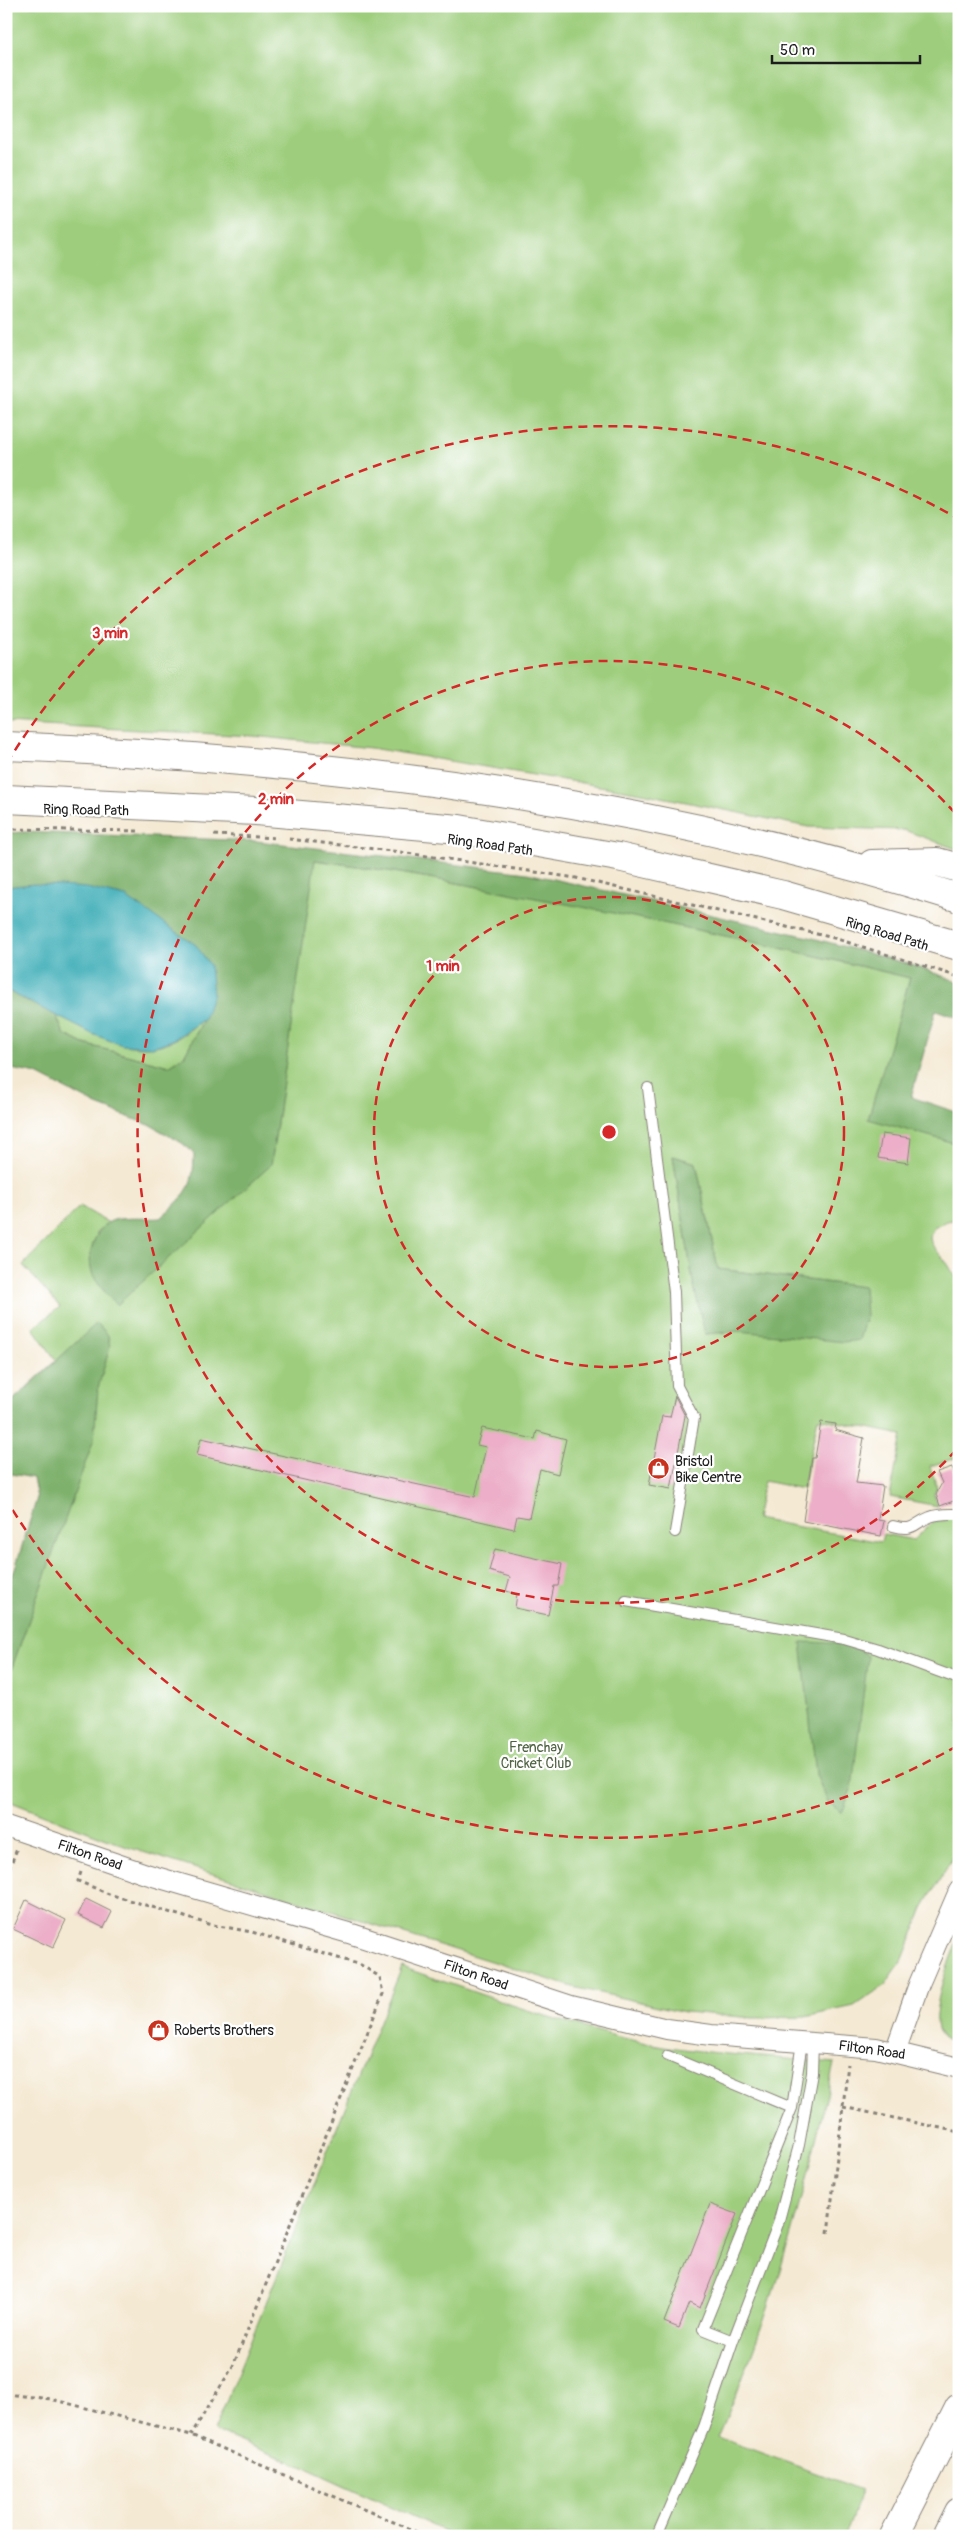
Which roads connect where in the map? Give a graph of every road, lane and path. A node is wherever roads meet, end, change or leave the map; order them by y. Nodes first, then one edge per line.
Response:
1 (6, 746) edge
2 (6, 799) edge
3 (6, 829) edge
4 (145, 831) dead end
5 (213, 834) dead end
6 (846, 865) junction
7 (959, 868) edge
8 (959, 898) edge
9 (959, 946) edge
10 (959, 977) edge
11 (648, 1088) dead end
12 (959, 1514) edge
13 (893, 1526) dead end
14 (675, 1532) dead end
15 (626, 1600) dead end
16 (959, 1679) edge
17 (15, 1829) edge
18 (87, 1855) junction
19 (6, 1876) edge
20 (959, 1891) edge
21 (808, 2043) junction
22 (850, 2046) junction
23 (895, 2052) junction
24 (668, 2056) dead end
25 (959, 2068) edge
26 (843, 2107) junction
27 (792, 2108) junction
28 (959, 2132) edge
29 (828, 2233) dead end
30 (734, 2341) junction
31 (6, 2394) edge
32 (959, 2408) edge
33 (191, 2435) junction
34 (959, 2512) edge
35 (426, 2536) edge
36 (657, 2536) edge
37 (894, 2536) edge
38 (947, 2536) edge

1 - 6 main road
2 - 9 main road
3 - 4 path, Ring Road Path
5 - 10 path, Ring Road Path
6 - 7 main road
6 - 8 main road
11 - 14 lane
12 - 13 lane
15 - 16 lane
17 - 18 street, Filton Road
17 - 19 path
18 - 21 street, Filton Road
18 - 33 path
20 - 23 street
21 - 22 street, Filton Road
21 - 27 lane
21 - 30 lane
22 - 23 street, Filton Road
22 - 26 path
23 - 25 street, Filton Road
24 - 27 lane
26 - 28 path
26 - 29 path
27 - 30 lane
30 - 36 lane
31 - 33 path
32 - 37 main road
33 - 35 path
34 - 38 main road

